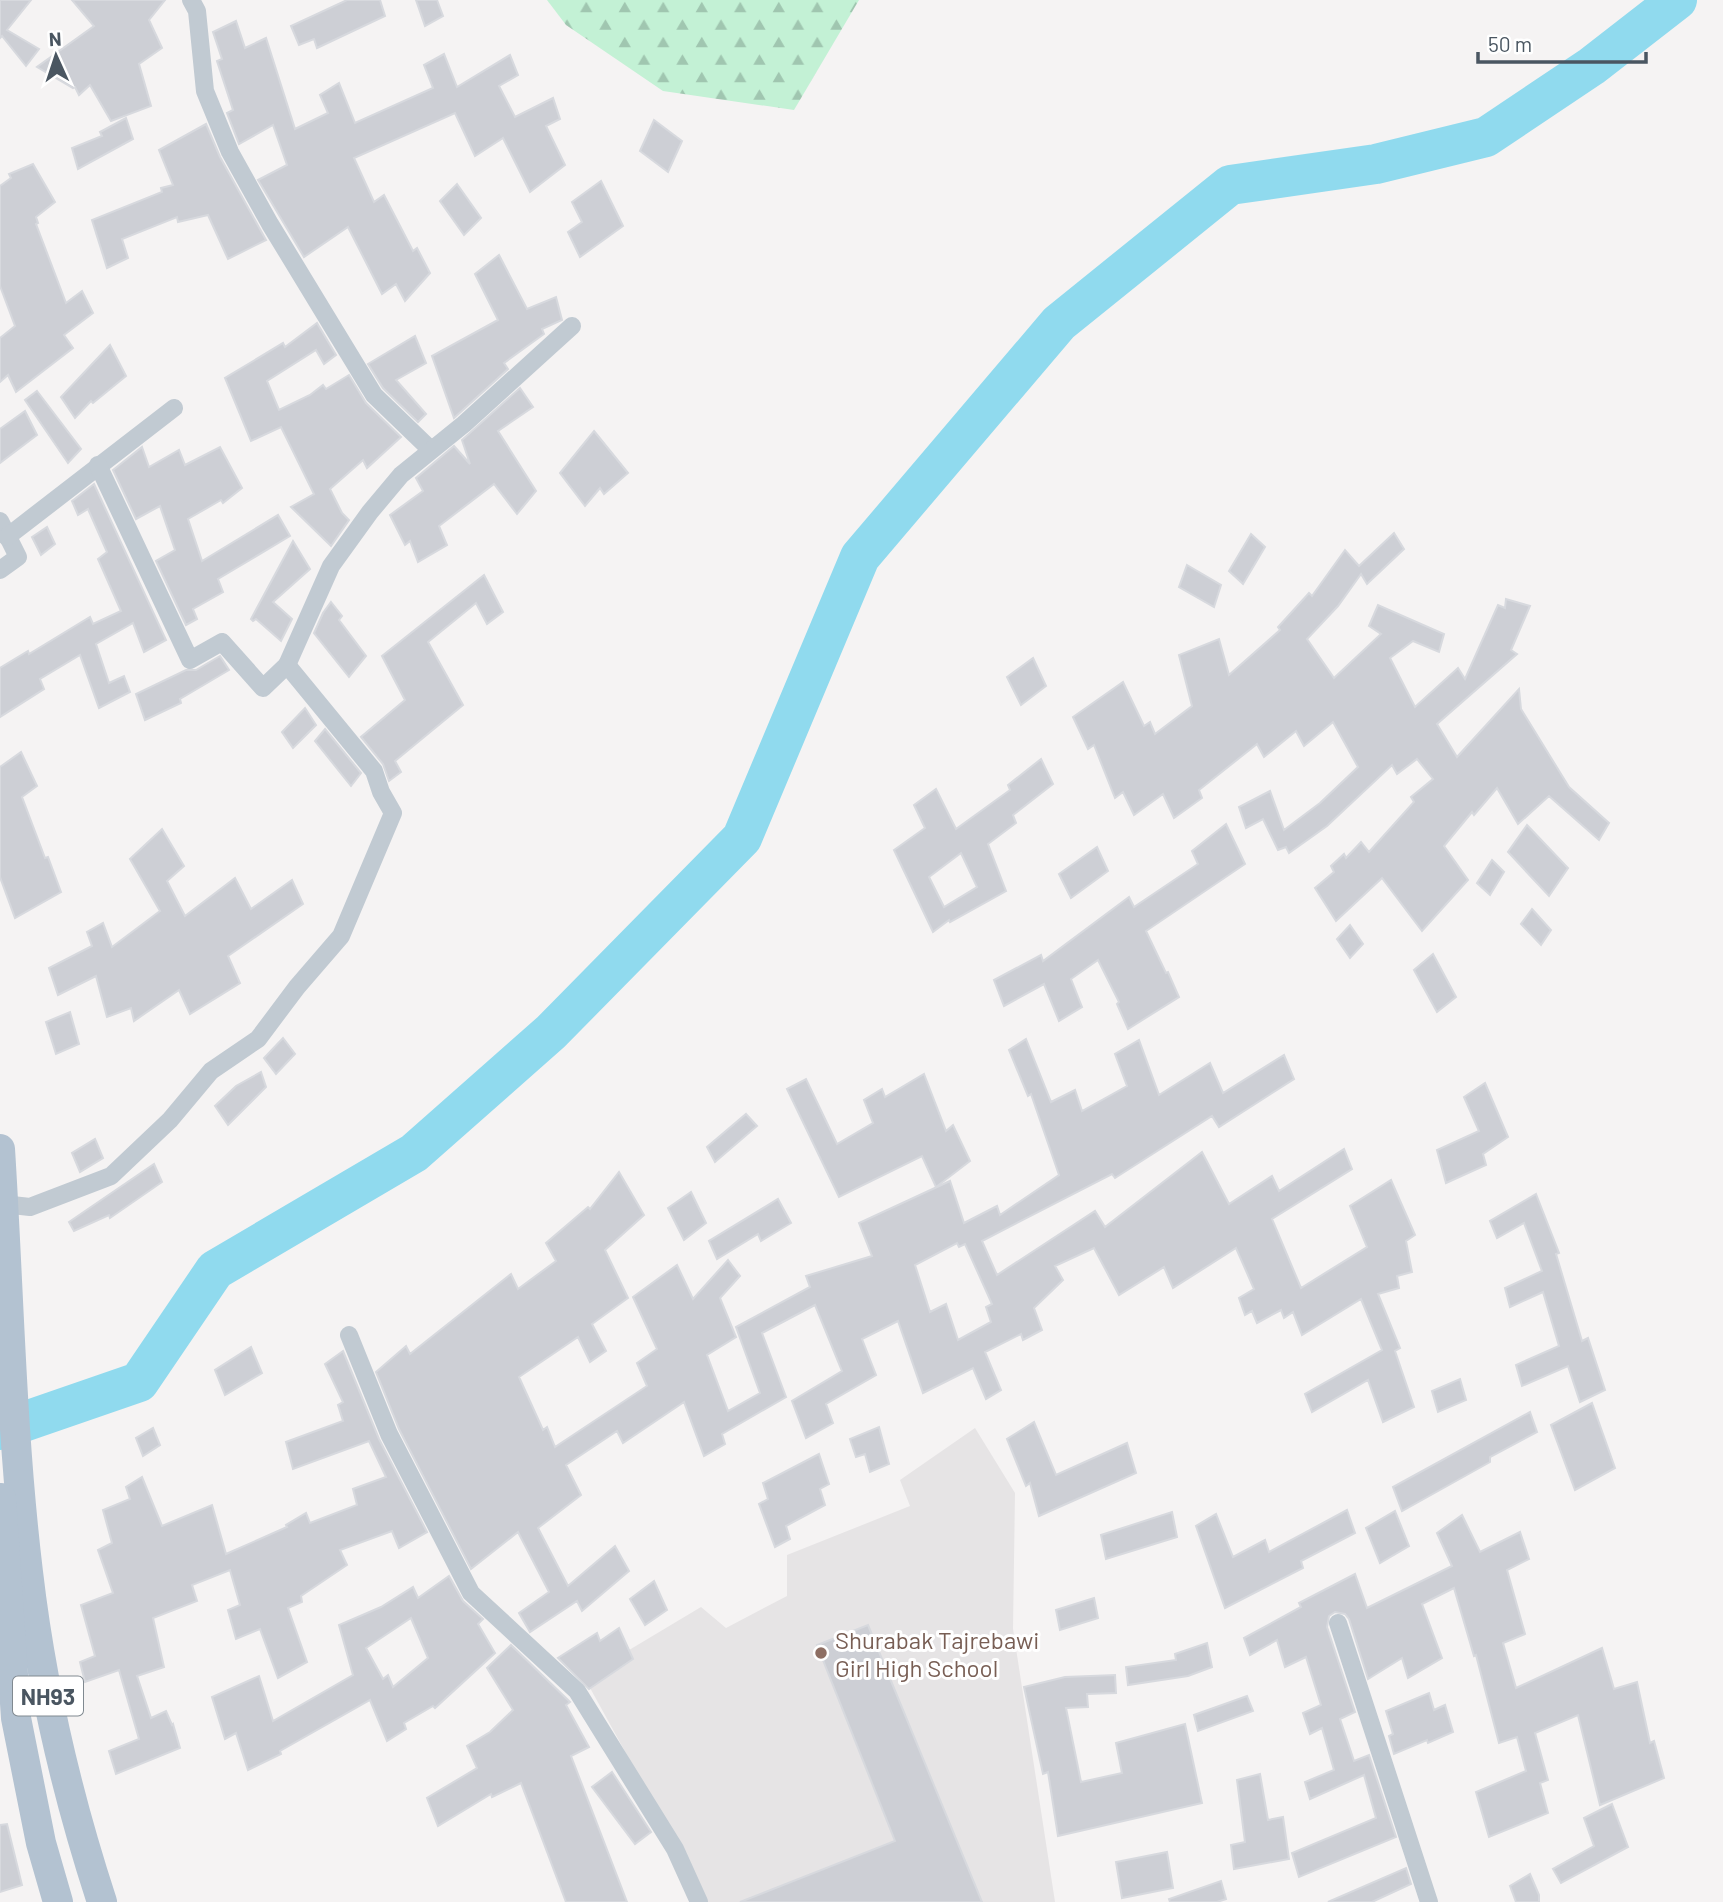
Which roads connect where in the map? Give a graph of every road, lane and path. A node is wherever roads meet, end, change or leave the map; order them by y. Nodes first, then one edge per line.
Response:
1 (191, 0) edge
2 (572, 326) dead end
3 (174, 408) dead end
4 (431, 450) junction
5 (98, 465) junction
6 (3, 529) edge
7 (0, 570) edge
8 (287, 666) junction
9 (0, 1149) edge
10 (4, 1204) junction
11 (349, 1335) dead end
12 (7, 1485) edge
13 (1338, 1623) dead end
14 (8, 1721) edge
15 (58, 1902) edge
16 (102, 1902) edge
17 (699, 1902) edge
18 (1429, 1902) edge

1 - 4 street
2 - 4 street
3 - 5 street
4 - 8 street
5 - 6 street
5 - 8 street
6 - 7 street
8 - 10 street
9 - 10 main road, NH93
10 - 12 main road, NH93
11 - 17 street
12 - 14 main road, NH93
12 - 16 main road, NH93
13 - 18 street
14 - 15 main road, NH93

